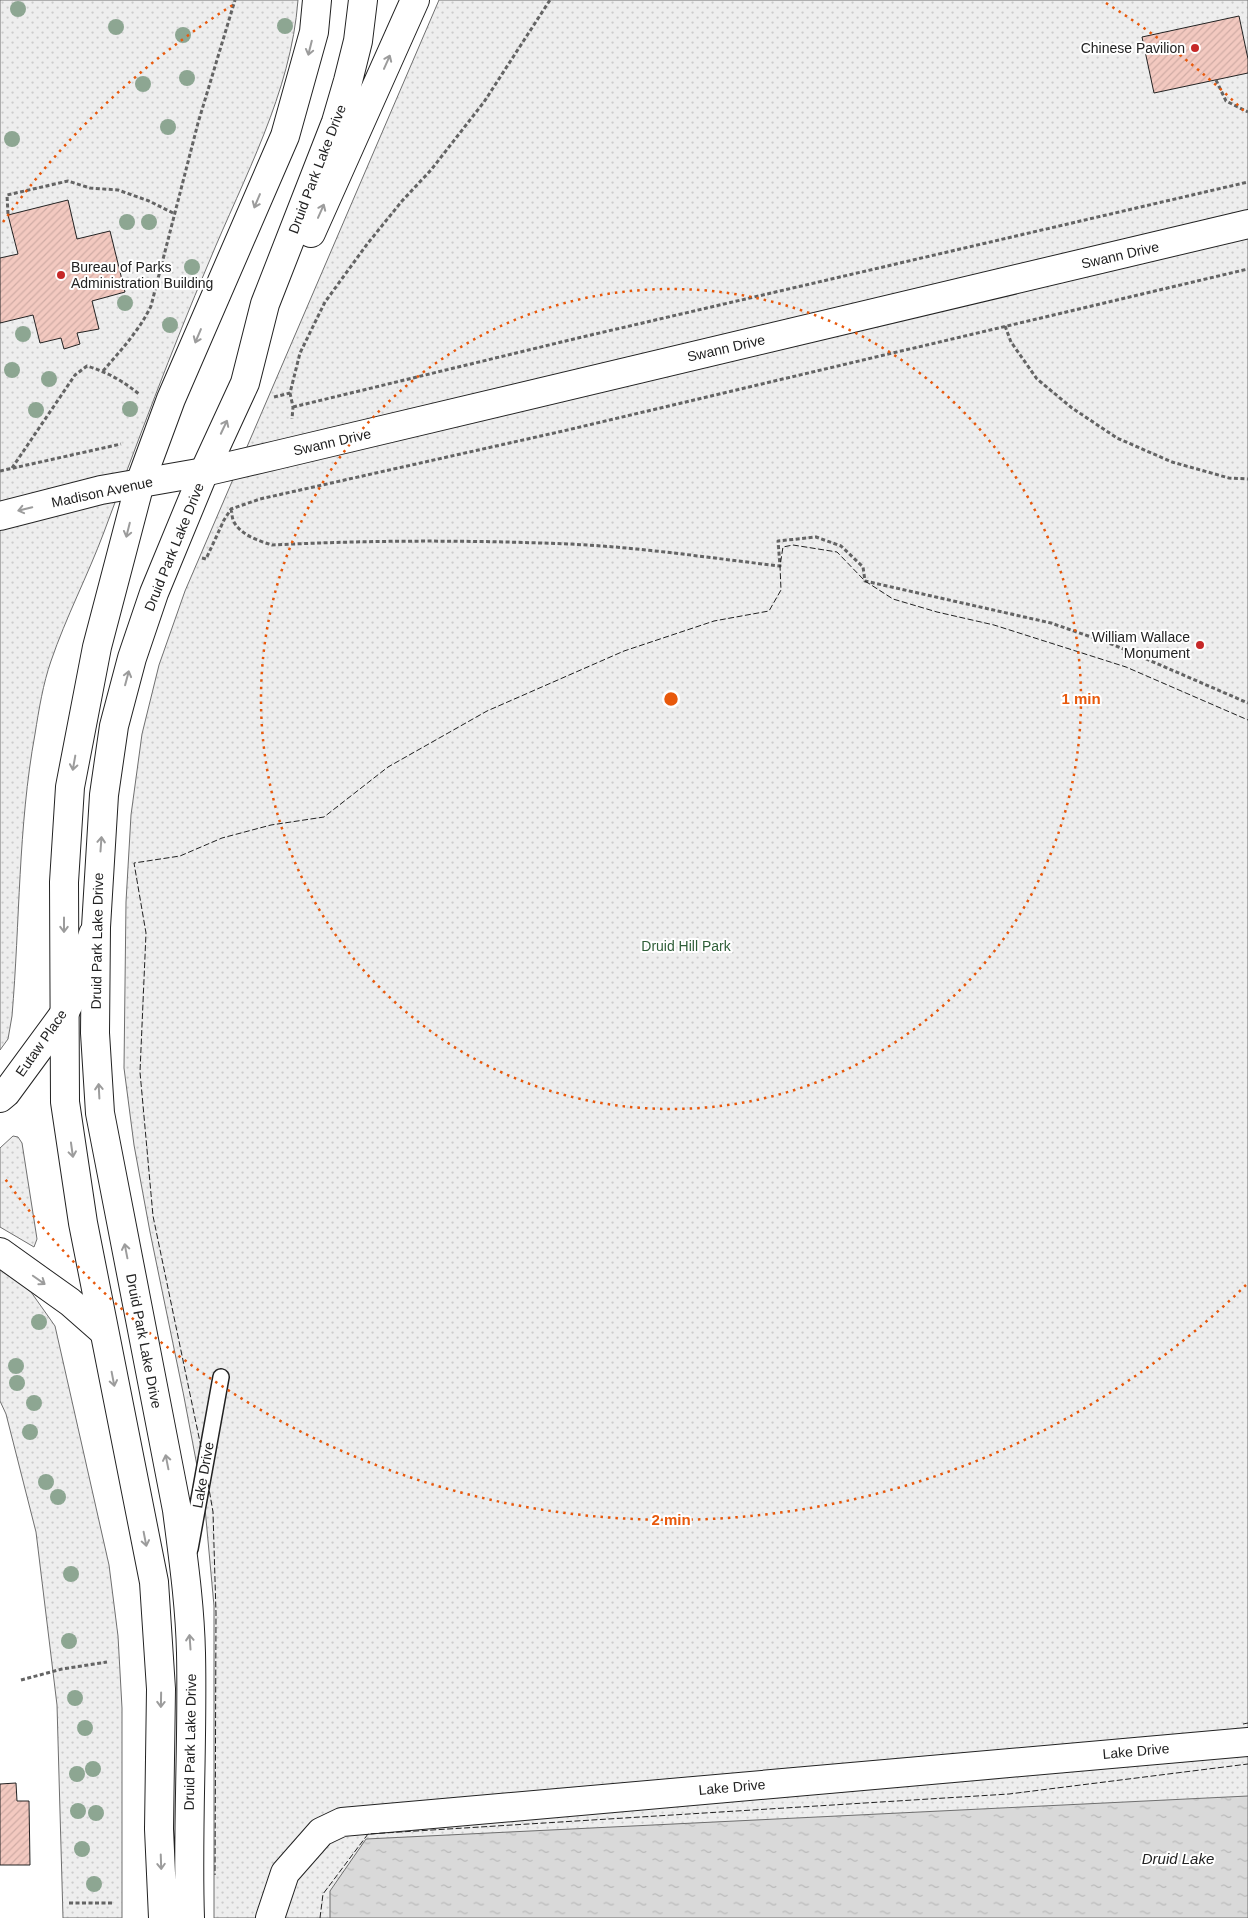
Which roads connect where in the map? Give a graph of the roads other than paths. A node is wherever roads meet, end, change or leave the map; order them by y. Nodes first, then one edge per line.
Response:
1 (317, 0) edge
2 (362, 0) edge
3 (415, 0) edge
4 (1248, 224) edge
5 (244, 383) junction
6 (204, 472) junction
7 (140, 483) junction
8 (0, 516) edge
9 (96, 928) junction
10 (64, 1014) junction
11 (0, 1098) edge
12 (0, 1252) edge
13 (104, 1331) junction
14 (221, 1377) dead end
15 (186, 1573) junction
16 (1248, 1742) edge
17 (163, 1918) edge
18 (190, 1918) edge
19 (270, 1918) edge

1 -> 7 main road
2 - 5 main road, Druid Park Lake Drive
5 -> 3 main road
4 - 6 main road, Swann Drive
6 -> 5 main road, Druid Park Lake Drive
6 - 7 main road, Madison Avenue
9 -> 6 main road, Druid Park Lake Drive
7 -> 8 main road, Madison Avenue
7 -> 10 main road
9 - 10 main road, Eutaw Place
15 -> 9 main road, Druid Park Lake Drive
10 - 11 main road, Eutaw Place
10 -> 13 main road
12 -> 13 main road
13 -> 17 main road
14 - 15 lane, Lake Drive
18 -> 15 main road, Druid Park Lake Drive
16 - 19 main road, Lake Drive

